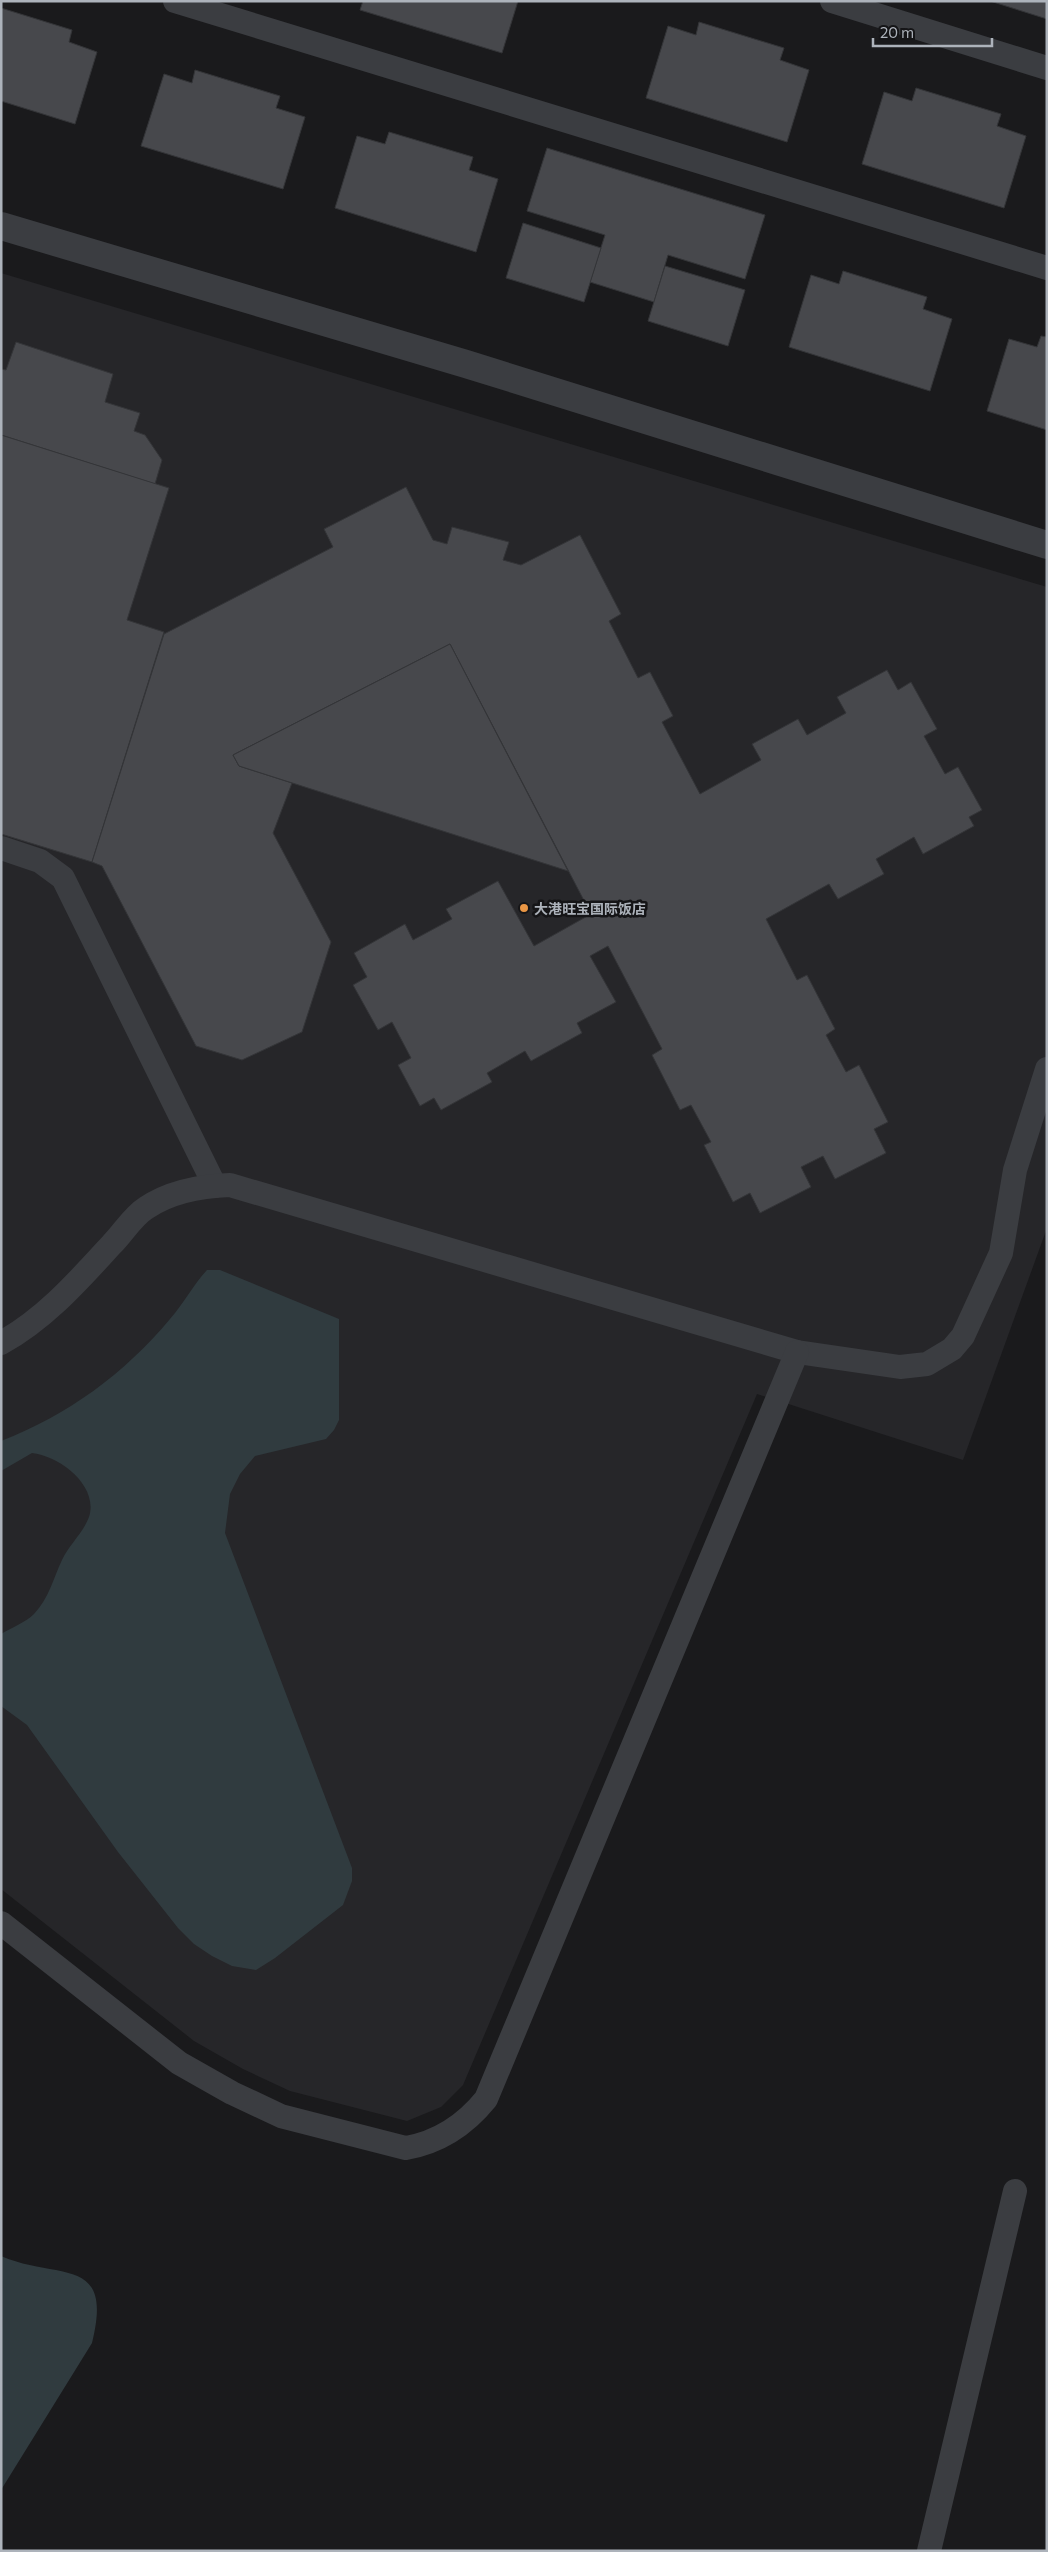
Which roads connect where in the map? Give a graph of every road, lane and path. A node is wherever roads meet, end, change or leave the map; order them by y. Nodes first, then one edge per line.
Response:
1 (175, 1) edge
2 (832, 1) edge
3 (1047, 68) edge
4 (1, 226) edge
5 (1047, 268) edge
6 (1047, 545) edge
7 (1, 848) edge
8 (1047, 1069) edge
9 (215, 1186) junction
10 (1, 1342) edge
11 (797, 1352) junction
12 (1, 1923) edge
13 (1015, 2191) dead end
14 (929, 2551) edge

1 - 5 lane
2 - 3 lane
4 - 6 street
7 - 9 lane
8 - 11 lane
9 - 10 lane
9 - 11 lane
11 - 12 lane
13 - 14 lane

